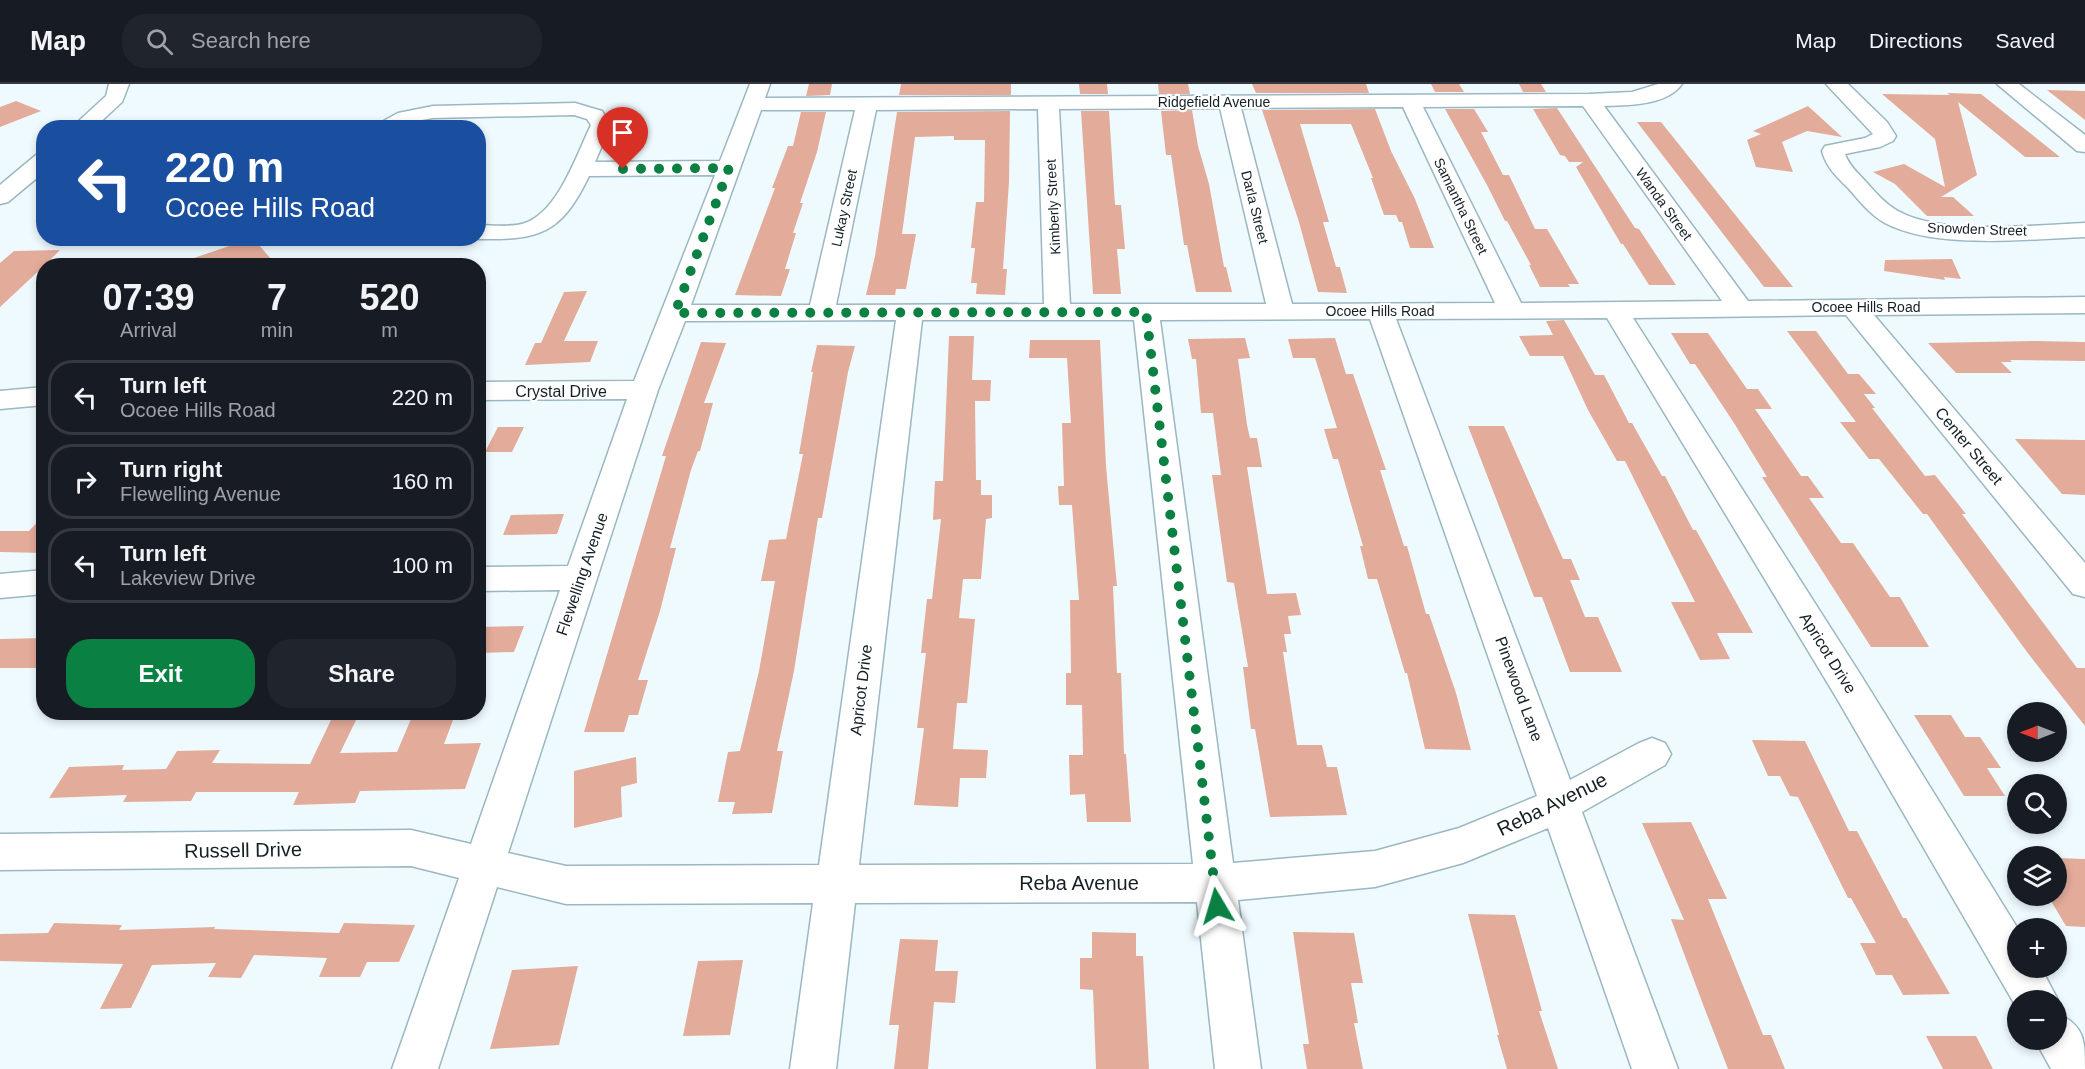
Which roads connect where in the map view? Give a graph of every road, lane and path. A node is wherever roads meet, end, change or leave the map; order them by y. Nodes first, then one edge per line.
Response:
1 (119, 84) edge
2 (1672, 84) edge
3 (1836, 84) edge
4 (2007, 84) edge
5 (757, 94) edge
6 (1589, 100) junction
7 (1410, 101) junction
8 (1048, 102) junction
9 (1229, 102) junction
10 (867, 103) junction
11 (90, 120) edge
12 (400, 120) edge
13 (2085, 146) edge
14 (36, 167) edge
15 (729, 168) junction
16 (581, 169) junction
17 (0, 197) edge
18 (2085, 230) edge
19 (486, 232) edge
20 (2085, 305) edge
21 (1739, 307) junction
22 (1853, 307) junction
23 (1615, 309) junction
24 (1380, 310) junction
25 (1281, 311) junction
26 (1512, 311) junction
27 (910, 312) junction
28 (1058, 312) junction
29 (1146, 312) junction
30 (675, 313) junction
31 (821, 313) junction
32 (644, 390) junction
33 (486, 391) edge
34 (36, 397) edge
35 (0, 400) edge
36 (2069, 548) edge
37 (580, 578) junction
38 (486, 579) edge
39 (36, 583) edge
40 (2085, 585) edge
41 (0, 586) edge
42 (1652, 754) dead end
43 (1560, 804) junction
44 (0, 852) edge
45 (483, 865) junction
46 (837, 883) junction
47 (1214, 883) junction
48 (2030, 990) edge
49 (2065, 1050) edge
50 (415, 1069) edge
51 (813, 1069) edge
52 (1238, 1069) edge
53 (1655, 1069) edge
54 (2076, 1069) edge

1 - 11 street
2 - 6 street, Ridgefield Avenue
3 - 18 street, Snowden Street
4 - 13 street
5 - 10 street, Ridgefield Avenue
5 - 15 street, Flewelling Avenue
6 - 7 street, Ridgefield Avenue
6 - 21 street, Wanda Street
7 - 9 street, Ridgefield Avenue
7 - 26 street, Samantha Street
8 - 9 street, Ridgefield Avenue
8 - 10 street, Ridgefield Avenue
8 - 28 street, Kimberly Street
9 - 25 street, Darla Street
10 - 31 street, Lukay Street
12 - 16 street
14 - 17 street
15 - 16 street
15 - 30 street, Flewelling Avenue
16 - 19 street
20 - 22 street, Ocoee Hills Road
21 - 22 street, Ocoee Hills Road
21 - 23 street, Ocoee Hills Road
22 - 36 street, Center Street
23 - 26 street, Ocoee Hills Road
23 - 48 street, Apricot Drive
24 - 25 street, Ocoee Hills Road
24 - 26 street, Ocoee Hills Road
24 - 43 street, Pinewood Lane
25 - 29 street, Ocoee Hills Road
27 - 28 street, Ocoee Hills Road
27 - 31 street, Ocoee Hills Road
27 - 46 street, Apricot Drive
28 - 29 street, Ocoee Hills Road
29 - 47 street
30 - 31 street, Ocoee Hills Road
30 - 32 street, Flewelling Avenue
32 - 33 street, Crystal Drive
32 - 37 street, Flewelling Avenue
34 - 35 street
36 - 40 street, Center Street
37 - 38 street
37 - 45 street, Flewelling Avenue
39 - 41 street
42 - 43 street, Reba Avenue
43 - 47 street, Reba Avenue
43 - 53 street, Pinewood Lane
44 - 45 street, Russell Drive
45 - 46 street, Reba Avenue
45 - 50 street, Flewelling Avenue
46 - 47 street, Reba Avenue
46 - 51 street, Apricot Drive
47 - 52 street
49 - 54 street

